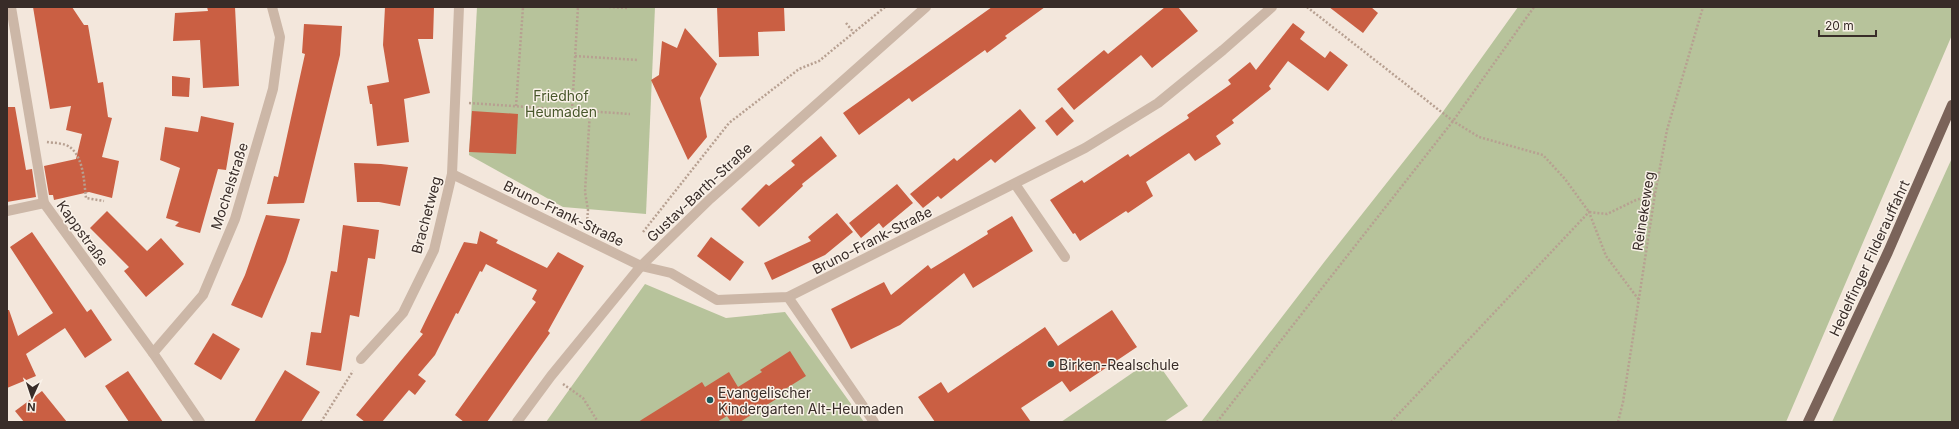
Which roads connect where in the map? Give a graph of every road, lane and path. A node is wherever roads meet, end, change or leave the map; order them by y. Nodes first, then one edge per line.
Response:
1 (11, 7) edge
2 (272, 7) edge
3 (459, 7) edge
4 (524, 7) edge
5 (578, 7) edge
6 (608, 7) edge
7 (885, 7) edge
8 (926, 7) edge
9 (1272, 7) edge
10 (1307, 7) edge
11 (1534, 7) edge
12 (1702, 7) edge
13 (628, 8) dead end
14 (846, 23) dead end
15 (854, 33) junction
16 (575, 56) junction
17 (637, 60) dead end
18 (455, 102) junction
19 (1952, 105) edge
20 (516, 106) junction
21 (572, 110) junction
22 (590, 111) junction
23 (630, 114) dead end
24 (1453, 121) junction
25 (35, 141) junction
26 (452, 174) junction
27 (1016, 184) junction
28 (1655, 194) junction
29 (104, 201) dead end
30 (44, 204) junction
31 (7, 211) edge
32 (1589, 212) junction
33 (643, 232) dead end
34 (586, 240) junction
35 (1065, 257) dead end
36 (641, 266) junction
37 (788, 297) junction
38 (1640, 300) junction
39 (153, 352) junction
40 (361, 359) joint
41 (551, 376) junction
42 (200, 422) edge
43 (321, 422) edge
44 (517, 422) edge
45 (598, 422) edge
46 (874, 422) edge
47 (1217, 422) edge
48 (1391, 422) edge
49 (1618, 422) edge
50 (1808, 422) edge

1 - 25 street, Kappstraße
2 - 39 street, Mochelstraße
3 - 18 street, Brachetweg
4 - 20 path
5 - 16 path
6 - 13 path
7 - 15 path
8 - 36 street, Gustav-Barth-Straße
9 - 27 street, Bruno-Frank-Straße
10 - 24 path
11 - 24 path
12 - 28 path, Reinekeweg
14 - 15 path
15 - 33 path
16 - 17 path
16 - 21 path
18 - 20 path
18 - 26 street, Brachetweg
19 - 50 main road, Hedelfinger Filderauffahrt
20 - 21 path
21 - 22 path
22 - 23 path
22 - 34 path
24 - 32 path
24 - 47 path
25 - 29 path
25 - 30 street, Kappstraße
26 - 34 street, Bruno-Frank-Straße
26 - 40 street, Brachetweg
27 - 35 street
27 - 37 street, Bruno-Frank-Straße
28 - 32 path
28 - 38 path, Reinekeweg
30 - 31 street
30 - 39 street, Kappstraße
32 - 38 path
32 - 48 path
34 - 36 street, Bruno-Frank-Straße
36 - 37 street, Bruno-Frank-Straße
36 - 41 street, Gustav-Barth-Straße
37 - 46 street
38 - 49 path, Reinekeweg
39 - 42 street, Kappstraße
40 - 43 path
41 - 44 street, Gustav-Barth-Straße
41 - 45 path

